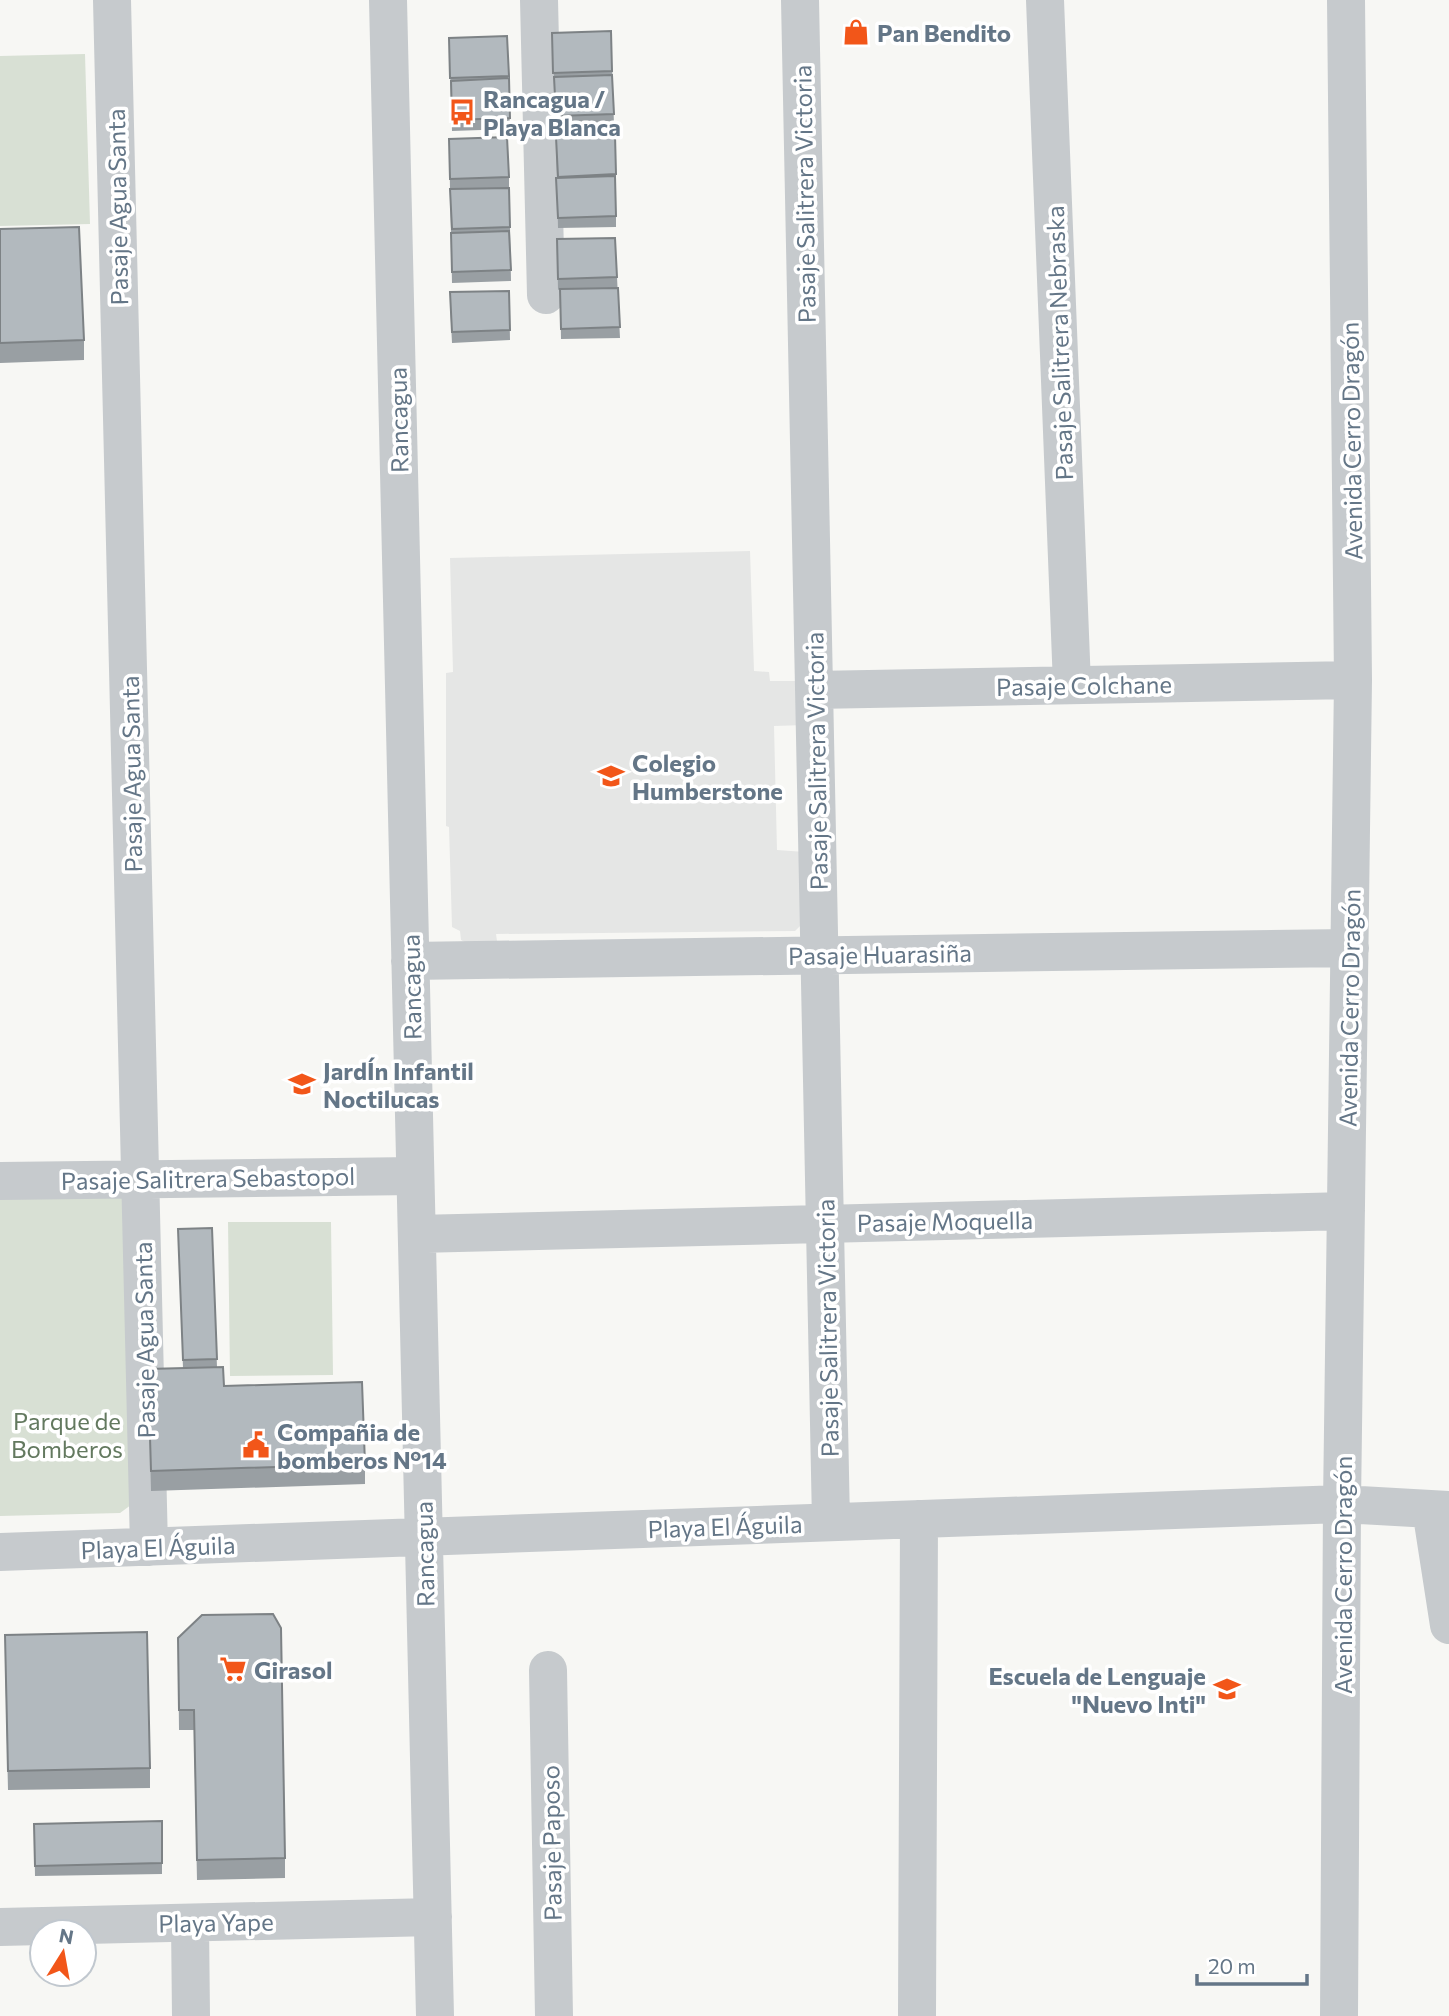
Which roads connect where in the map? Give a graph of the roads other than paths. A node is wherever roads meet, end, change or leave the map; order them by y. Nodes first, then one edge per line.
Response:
1 (112, 0) edge
2 (388, 0) edge
3 (539, 0) edge
4 (800, 0) edge
5 (1045, 0) edge
6 (1346, 0) edge
7 (546, 295) dead end
8 (1353, 680) junction
9 (1072, 685) junction
10 (814, 690) junction
11 (1350, 948) junction
12 (819, 955) junction
13 (410, 961) junction
14 (415, 1176) junction
15 (141, 1179) junction
16 (0, 1181) edge
17 (1346, 1211) junction
18 (825, 1224) junction
19 (417, 1234) junction
20 (1342, 1504) junction
21 (1440, 1510) edge
22 (919, 1519) junction
23 (831, 1522) junction
24 (424, 1537) junction
25 (149, 1547) junction
26 (0, 1552) edge
27 (1449, 1625) edge
28 (548, 1670) dead end
29 (433, 1917) junction
30 (190, 1923) junction
31 (0, 1927) edge
32 (191, 2016) edge
33 (435, 2016) edge
34 (554, 2016) edge
35 (917, 2016) edge
36 (1339, 2016) edge

1 - 15 street, Pasaje Agua Santa
2 - 13 street, Rancagua
3 - 7 street
4 - 10 street, Pasaje Salitrera Victoria
5 - 9 street, Pasaje Salitrera Nebraska
6 - 8 street, Avenida Cerro Dragón
8 - 9 street, Pasaje Colchane
8 - 11 street, Avenida Cerro Dragón
9 - 10 street, Pasaje Colchane
10 - 12 street, Pasaje Salitrera Victoria
11 - 12 street, Pasaje Huarasiña
11 - 17 street, Avenida Cerro Dragón
12 - 13 street, Pasaje Huarasiña
12 - 18 street, Pasaje Salitrera Victoria
13 - 14 street, Rancagua
14 - 15 street, Pasaje Salitrera Sebastopol
14 - 19 street, Rancagua
15 - 16 street, Pasaje Salitrera Sebastopol
15 - 25 street, Pasaje Agua Santa
17 - 18 street, Pasaje Moquella
17 - 20 street, Avenida Cerro Dragón
18 - 19 street, Pasaje Moquella
18 - 23 street, Pasaje Salitrera Victoria
19 - 24 street, Rancagua
20 - 21 street, Playa El Águila
20 - 22 street, Playa El Águila
20 - 36 street, Avenida Cerro Dragón
21 - 27 street
22 - 23 street, Playa El Águila
22 - 35 street
23 - 24 street, Playa El Águila
24 - 25 street, Playa El Águila
24 - 29 street, Rancagua
25 - 26 street, Playa El Águila
28 - 34 street, Pasaje Paposo
29 - 30 street, Playa Yape
29 - 33 street, Rancagua
30 - 31 street, Playa Yape
30 - 32 street

